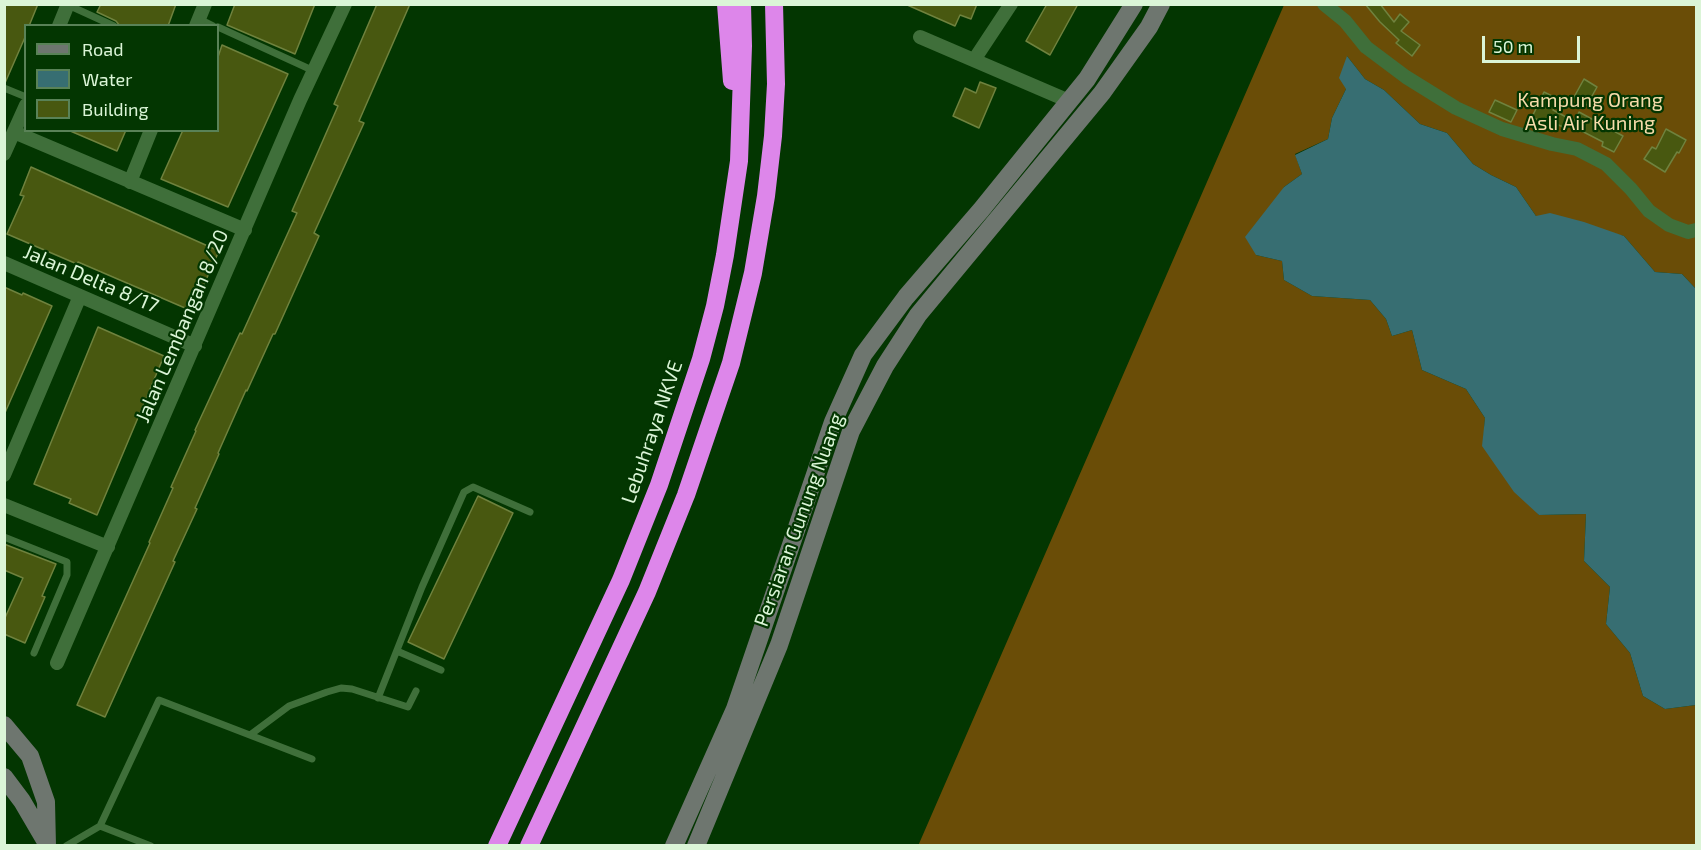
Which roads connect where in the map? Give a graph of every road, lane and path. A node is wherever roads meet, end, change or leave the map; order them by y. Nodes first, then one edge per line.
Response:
1 (205, 4) edge
2 (345, 4) edge
3 (726, 4) edge
4 (742, 4) edge
5 (774, 4) edge
6 (1011, 4) edge
7 (1134, 4) edge
8 (1161, 4) edge
9 (1324, 4) edge
10 (68, 5) edge
11 (197, 22) edge
12 (60, 24) edge
13 (110, 24) edge
14 (219, 27) edge
15 (920, 37) dead end
16 (974, 60) junction
17 (314, 70) junction
18 (4, 88) edge
19 (24, 96) edge
20 (1069, 101) junction
21 (24, 110) edge
22 (14, 132) junction
23 (150, 132) edge
24 (4, 154) edge
25 (739, 161) junction
26 (129, 182) junction
27 (245, 230) junction
28 (1696, 230) edge
29 (4, 263) edge
30 (80, 296) junction
31 (195, 346) junction
32 (4, 475) edge
33 (4, 505) edge
34 (530, 512) dead end
35 (4, 537) edge
36 (108, 547) junction
37 (397, 651) junction
38 (34, 653) dead end
39 (57, 663) dead end
40 (441, 670) dead end
41 (416, 691) dead end
42 (378, 698) junction
43 (4, 725) edge
44 (250, 735) junction
45 (312, 759) dead end
46 (4, 777) edge
47 (100, 826) junction
48 (47, 844) edge
49 (66, 846) edge
50 (152, 846) edge
51 (497, 846) edge
52 (529, 846) edge
53 (674, 846) edge
54 (696, 846) edge

1 - 11 street
2 - 17 street, Jalan Lembangan 8/20
3 - 25 highway
4 - 25 highway, Lebuhraya NKVE
5 - 52 highway
6 - 16 street
7 - 20 street, Persiaran Gunung Nuang
8 - 54 street, Persiaran Gunung Nuang
9 - 28 street
10 - 12 street
10 - 13 lane
14 - 17 lane
15 - 16 street
16 - 20 street
17 - 27 street, Jalan Lembangan 8/20
18 - 19 lane
20 - 53 street, Persiaran Gunung Nuang
21 - 22 street
22 - 24 street
22 - 26 street
23 - 26 street
25 - 51 highway, Lebuhraya NKVE
26 - 27 street
27 - 31 street, Jalan Lembangan 8/20
29 - 30 street, Jalan Delta 8/17
30 - 31 street, Jalan Delta 8/17
30 - 32 street
31 - 36 street, Jalan Lembangan 8/20
33 - 36 street
34 - 37 lane
35 - 38 lane
36 - 39 street, Jalan Lembangan 8/20
37 - 40 lane
37 - 42 lane
41 - 42 lane
42 - 44 lane
43 - 48 street
44 - 45 lane
44 - 47 lane
46 - 48 street
47 - 49 lane
47 - 50 lane

